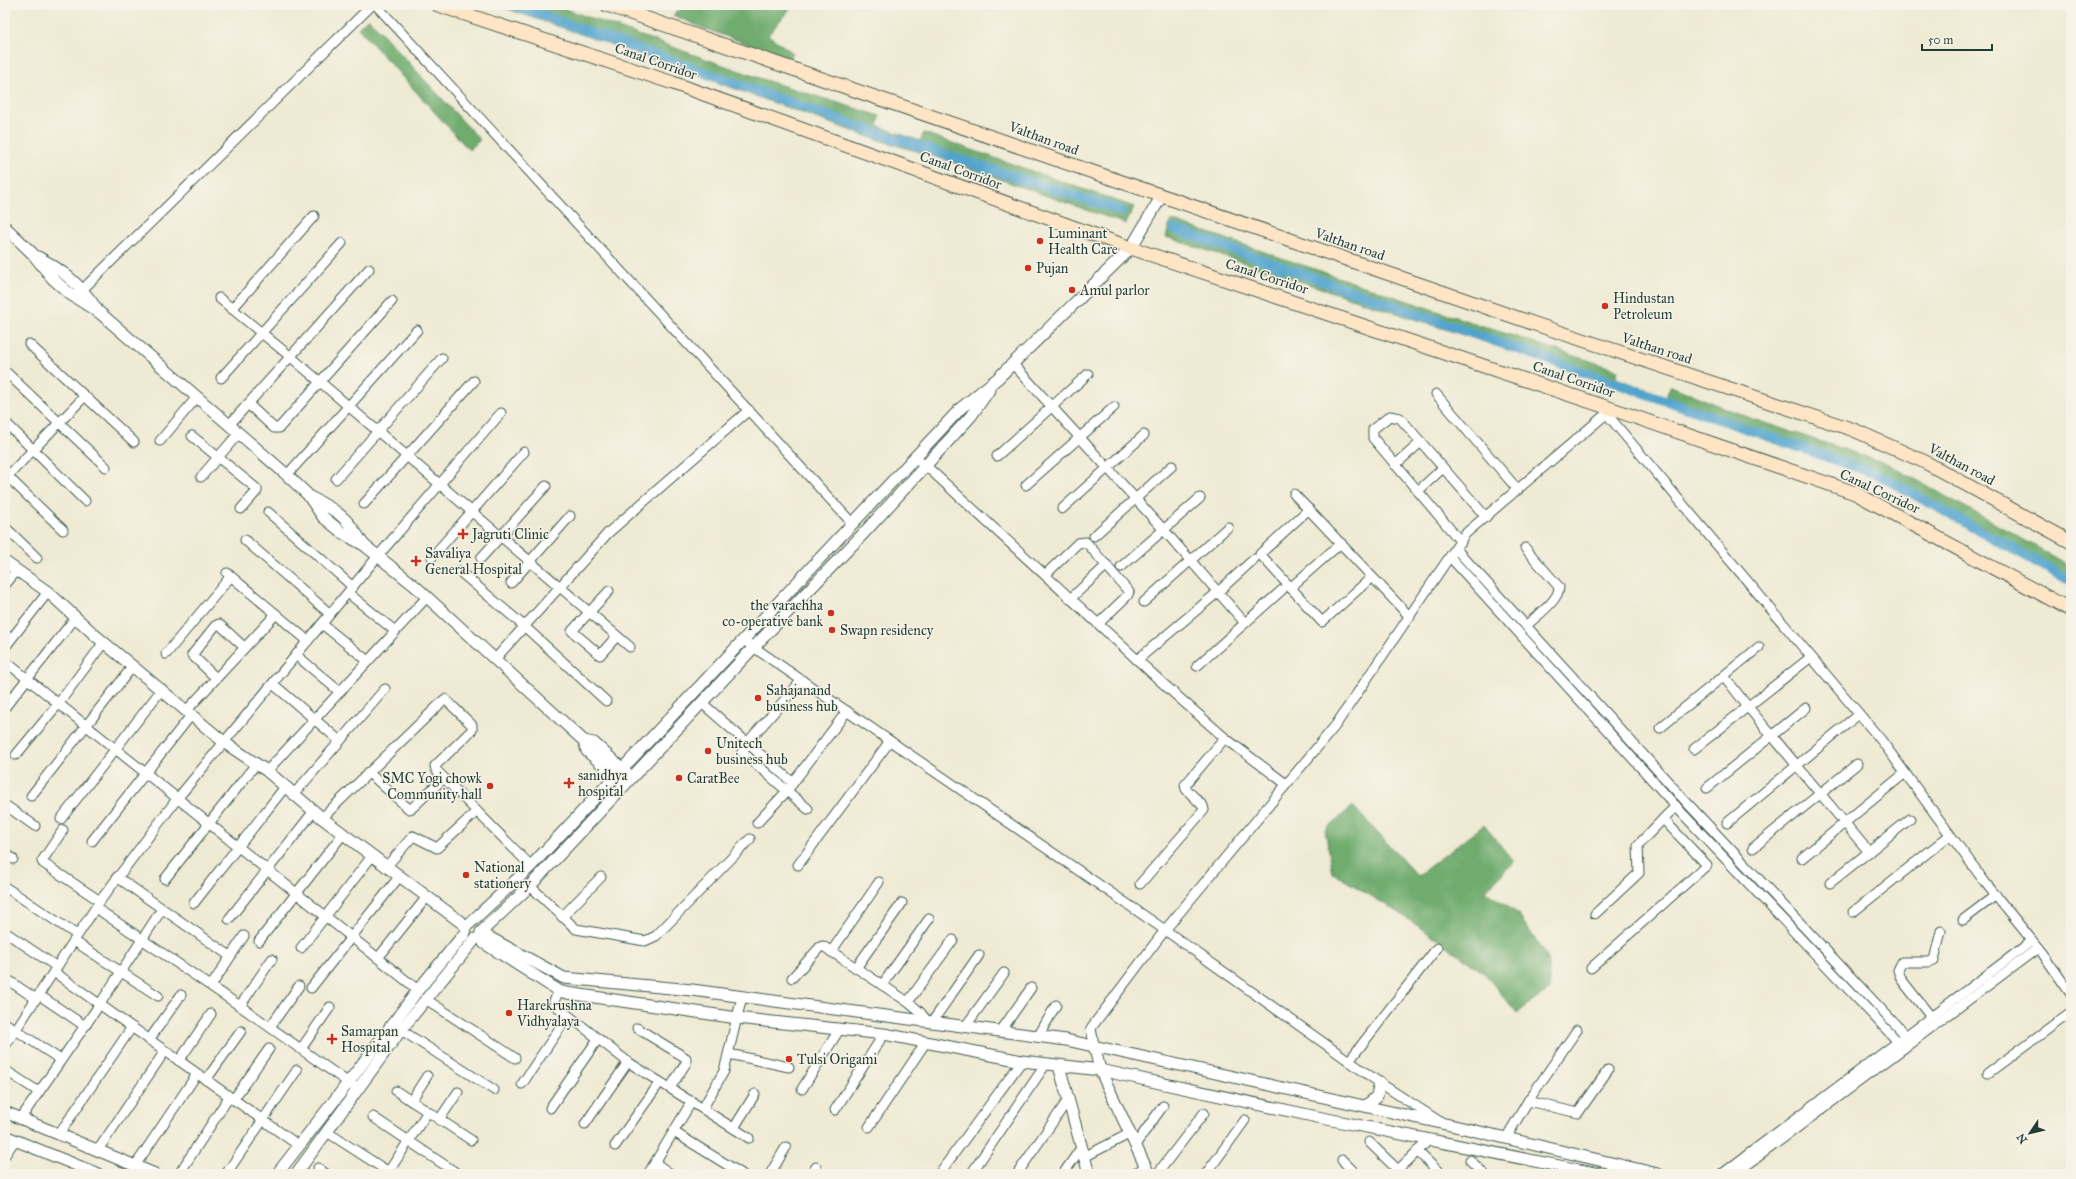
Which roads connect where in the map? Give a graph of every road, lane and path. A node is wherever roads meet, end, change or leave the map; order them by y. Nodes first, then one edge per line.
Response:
1 (372, 5) edge
2 (376, 5) edge
3 (438, 5) edge
4 (607, 5) edge
5 (1161, 196) junction
6 (314, 216) dead end
7 (5, 226) edge
8 (342, 243) dead end
9 (1131, 248) junction
10 (32, 253) junction
11 (369, 269) dead end
12 (83, 289) junction
13 (218, 298) dead end
14 (392, 301) dead end
15 (232, 309) junction
16 (100, 313) junction
17 (417, 330) dead end
18 (262, 333) junction
19 (29, 344) dead end
20 (291, 357) junction
21 (442, 358) dead end
22 (1012, 363) junction
23 (6, 373) dead end
24 (1088, 374) dead end
25 (221, 378) dead end
26 (998, 378) junction
27 (320, 382) junction
28 (474, 382) dead end
29 (1436, 394) dead end
30 (85, 396) junction
31 (197, 396) junction
32 (248, 404) junction
33 (348, 406) junction
34 (1052, 406) junction
35 (1114, 407) dead end
36 (749, 410) junction
37 (1609, 411) junction
38 (501, 413) dead end
39 (5, 422) edge
40 (59, 423) junction
41 (230, 424) junction
42 (378, 431) junction
43 (239, 433) junction
44 (1144, 435) dead end
45 (192, 436) dead end
46 (1080, 437) junction
47 (160, 441) dead end
48 (134, 442) dead end
49 (1421, 442) junction
50 (32, 451) junction
51 (524, 452) dead end
52 (219, 456) junction
53 (407, 456) junction
54 (997, 456) dead end
55 (914, 458) junction
56 (1395, 464) junction
57 (925, 465) junction
58 (1172, 466) dead end
59 (1108, 467) junction
60 (106, 468) dead end
61 (1443, 468) junction
62 (287, 475) junction
63 (6, 476) edge
64 (201, 477) dead end
65 (336, 479) dead end
66 (440, 484) junction
67 (1026, 485) dead end
68 (546, 486) dead end
69 (1518, 490) junction
70 (1418, 491) junction
71 (1294, 494) dead end
72 (1200, 498) dead end
73 (1136, 499) junction
74 (85, 501) dead end
75 (364, 504) dead end
76 (241, 509) dead end
77 (1062, 509) dead end
78 (1309, 509) junction
79 (472, 511) junction
80 (268, 512) dead end
81 (570, 516) dead end
82 (1486, 517) junction
83 (852, 523) junction
84 (5, 527) edge
85 (1228, 527) dead end
86 (1163, 529) junction
87 (62, 530) dead end
88 (501, 536) junction
89 (1094, 536) dead end
90 (245, 540) dead end
91 (2071, 542) edge
92 (1341, 543) junction
93 (1458, 546) junction
94 (1525, 548) dead end
95 (378, 556) junction
96 (432, 557) dead end
97 (37, 558) dead end
98 (481, 558) dead end
99 (1451, 558) junction
100 (1254, 559) dead end
101 (529, 560) junction
102 (1190, 561) junction
103 (5, 562) edge
104 (1107, 565) junction
105 (1120, 567) dead end
106 (17, 570) junction
107 (459, 570) dead end
108 (1044, 575) junction
109 (1372, 577) junction
110 (511, 583) dead end
111 (5, 585) edge
112 (559, 586) junction
113 (1286, 589) junction
114 (350, 590) junction
115 (609, 590) dead end
116 (48, 592) junction
117 (1218, 592) junction
118 (427, 596) junction
119 (1070, 599) junction
120 (1144, 602) dead end
121 (2071, 610) edge
122 (588, 612) junction
123 (276, 614) junction
124 (330, 614) junction
125 (76, 617) junction
126 (1410, 617) junction
127 (1245, 623) junction
128 (322, 624) junction
129 (1098, 624) junction
130 (524, 626) junction
131 (1526, 626) junction
132 (395, 631) junction
133 (617, 636) junction
134 (744, 638) junction
135 (308, 641) junction
136 (104, 642) junction
137 (5, 647) edge
138 (244, 647) junction
139 (630, 647) dead end
140 (1759, 647) dead end
141 (753, 648) junction
142 (166, 654) dead end
143 (296, 655) junction
144 (1811, 657) junction
145 (496, 658) junction
146 (5, 660) edge
147 (1137, 660) junction
148 (368, 661) junction
149 (132, 666) junction
150 (1197, 666) dead end
151 (1724, 676) junction
152 (28, 678) junction
153 (216, 678) junction
154 (802, 680) junction
155 (273, 684) junction
156 (162, 689) junction
157 (385, 689) dead end
158 (340, 692) junction
159 (606, 701) dead end
160 (59, 703) junction
161 (702, 703) junction
162 (5, 707) edge
163 (1748, 707) junction
164 (1806, 708) dead end
165 (847, 711) junction
166 (189, 712) junction
167 (1859, 714) junction
168 (314, 719) junction
169 (87, 726) junction
170 (1660, 728) dead end
171 (1773, 736) junction
172 (1225, 738) junction
173 (340, 740) junction
174 (890, 741) junction
175 (225, 743) junction
176 (747, 743) junction
177 (1694, 749) dead end
178 (116, 750) junction
179 (16, 754) dead end
180 (256, 764) junction
181 (1858, 764) dead end
182 (1797, 765) junction
183 (267, 771) junction
184 (368, 772) junction
185 (619, 772) junction
186 (145, 773) junction
187 (1905, 773) junction
188 (444, 778) junction
189 (629, 781) junction
190 (793, 783) junction
191 (1286, 784) junction
192 (285, 786) junction
193 (1707, 788) dead end
194 (786, 792) junction
195 (295, 794) junction
196 (1822, 794) junction
197 (31, 796) dead end
198 (177, 799) junction
199 (5, 805) edge
200 (1676, 806) junction
201 (808, 809) dead end
202 (477, 811) junction
203 (318, 814) junction
204 (61, 819) dead end
205 (1663, 819) junction
206 (1910, 819) dead end
207 (1845, 822) junction
208 (757, 823) dead end
209 (1727, 823) dead end
210 (208, 824) junction
211 (35, 826) dead end
212 (63, 830) dead end
213 (343, 834) junction
214 (1950, 835) junction
215 (750, 839) dead end
216 (92, 841) dead end
217 (237, 847) junction
218 (1753, 848) dead end
219 (1869, 852) junction
220 (5, 853) edge
221 (372, 856) junction
222 (1802, 858) dead end
223 (13, 859) dead end
224 (798, 865) dead end
225 (531, 866) junction
226 (386, 867) junction
227 (267, 870) junction
228 (117, 877) junction
229 (399, 877) junction
230 (601, 877) dead end
231 (165, 879) dead end
232 (879, 882) dead end
233 (1830, 883) dead end
234 (1140, 884) dead end
235 (530, 886) junction
236 (5, 887) edge
237 (296, 893) junction
238 (1996, 895) junction
239 (426, 898) junction
240 (194, 903) dead end
241 (902, 903) dead end
242 (98, 904) junction
243 (162, 909) junction
244 (1853, 912) dead end
245 (1595, 914) dead end
246 (325, 916) junction
247 (562, 917) junction
248 (229, 918) dead end
249 (929, 919) dead end
250 (1963, 920) dead end
251 (467, 928) junction
252 (1165, 930) junction
253 (1941, 931) dead end
254 (5, 932) edge
255 (244, 936) dead end
256 (478, 936) junction
257 (76, 938) junction
258 (352, 938) junction
259 (142, 940) junction
260 (953, 940) dead end
261 (2032, 941) junction
262 (259, 942) dead end
263 (301, 948) dead end
264 (1437, 948) dead end
265 (2038, 948) junction
266 (831, 952) junction
267 (979, 955) dead end
268 (230, 956) junction
269 (378, 958) junction
270 (272, 960) dead end
271 (856, 968) junction
272 (1591, 968) dead end
273 (56, 969) junction
274 (120, 973) junction
275 (1004, 974) dead end
276 (5, 978) edge
277 (792, 978) dead end
278 (882, 985) junction
279 (211, 986) junction
280 (299, 986) dead end
281 (311, 988) dead end
282 (1032, 988) dead end
283 (418, 990) junction
284 (559, 991) junction
285 (181, 994) dead end
286 (2071, 994) edge
287 (158, 996) dead end
288 (37, 997) junction
289 (742, 997) junction
290 (427, 1000) junction
291 (908, 1002) junction
292 (100, 1004) junction
293 (1056, 1005) dead end
294 (240, 1006) junction
295 (330, 1007) dead end
296 (2071, 1012) edge
297 (211, 1014) dead end
298 (568, 1016) junction
299 (1931, 1016) junction
300 (737, 1018) junction
301 (929, 1021) junction
302 (5, 1023) edge
303 (85, 1026) junction
304 (132, 1027) junction
305 (270, 1027) junction
306 (965, 1027) junction
307 (637, 1028) dead end
308 (16, 1030) junction
309 (401, 1030) junction
310 (840, 1030) junction
311 (1577, 1030) dead end
312 (241, 1031) dead end
313 (1000, 1032) junction
314 (884, 1034) junction
315 (1038, 1037) junction
316 (598, 1039) junction
317 (1909, 1039) junction
318 (149, 1040) junction
319 (926, 1042) junction
320 (1094, 1045) junction
321 (1901, 1045) junction
322 (5, 1046) edge
323 (269, 1049) dead end
324 (301, 1049) junction
325 (165, 1051) junction
326 (729, 1054) junction
327 (515, 1058) dead end
328 (61, 1060) junction
329 (179, 1061) junction
330 (1022, 1061) junction
331 (1349, 1061) junction
332 (628, 1062) junction
333 (1046, 1064) junction
334 (1059, 1066) junction
335 (789, 1067) dead end
336 (5, 1070) edge
337 (297, 1070) dead end
338 (1100, 1070) junction
339 (1608, 1070) dead end
340 (1988, 1073) dead end
341 (197, 1074) junction
342 (427, 1076) dead end
343 (206, 1080) junction
344 (660, 1082) junction
345 (348, 1083) junction
346 (1380, 1083) junction
347 (522, 1084) dead end
348 (670, 1088) junction
349 (802, 1089) dead end
350 (358, 1090) junction
351 (494, 1090) dead end
352 (396, 1091) dead end
353 (39, 1092) junction
354 (458, 1092) dead end
355 (755, 1094) dead end
356 (231, 1099) junction
357 (1068, 1100) junction
358 (1528, 1101) junction
359 (411, 1102) junction
360 (692, 1102) junction
361 (1163, 1106) dead end
362 (1366, 1106) junction
363 (550, 1108) dead end
364 (703, 1108) junction
365 (835, 1110) dead end
366 (5, 1112) edge
367 (427, 1112) junction
368 (1204, 1113) dead end
369 (373, 1117) dead end
370 (21, 1118) junction
371 (262, 1120) junction
372 (439, 1120) junction
373 (1245, 1120) dead end
374 (586, 1124) dead end
375 (1443, 1124) junction
376 (869, 1127) dead end
377 (1459, 1127) junction
378 (734, 1128) junction
379 (327, 1132) junction
380 (674, 1132) junction
381 (59, 1134) junction
382 (1129, 1134) junction
383 (10, 1138) edge
384 (749, 1138) dead end
385 (1506, 1138) junction
386 (471, 1140) dead end
387 (1429, 1140) junction
388 (408, 1142) junction
389 (1369, 1142) dead end
390 (298, 1145) junction
391 (1135, 1145) junction
392 (615, 1146) dead end
393 (1457, 1146) junction
394 (786, 1147) dead end
395 (98, 1150) junction
396 (1417, 1151) junction
397 (1083, 1152) junction
398 (5, 1155) edge
399 (1342, 1160) dead end
400 (1470, 1160) dead end
401 (655, 1163) junction
402 (135, 1166) junction
403 (318, 1168) dead end
404 (78, 1170) edge
405 (1147, 1171) edge
406 (1574, 1172) edge
407 (389, 1173) edge
408 (1398, 1173) edge
409 (98, 1174) edge
410 (155, 1174) edge
411 (179, 1174) edge
412 (226, 1174) edge
413 (277, 1174) edge
414 (296, 1174) edge
415 (326, 1174) edge
416 (458, 1174) edge
417 (648, 1174) edge
418 (671, 1174) edge
419 (742, 1174) edge
420 (770, 1174) edge
421 (939, 1174) edge
422 (971, 1174) edge
423 (1017, 1174) edge
424 (1063, 1174) edge
425 (1089, 1174) edge
426 (1133, 1174) edge
427 (1158, 1174) edge
428 (1206, 1174) edge
429 (1356, 1174) edge
430 (1441, 1174) edge
431 (1484, 1174) edge
432 (1599, 1174) edge
433 (1658, 1174) edge
434 (1722, 1174) edge
435 (1735, 1174) edge

1 - 12 street
2 - 36 street
3 - 9 main road, Canal Corridor
4 - 5 main road, Valthan road
5 - 9 street
5 - 91 main road, Valthan road
6 - 15 street
7 - 10 street
8 - 18 street
9 - 22 street
9 - 37 main road, Canal Corridor
10 - 12 street
10 - 16 street
11 - 20 street
12 - 16 street
13 - 15 street
14 - 27 street
15 - 18 street
16 - 31 street
17 - 33 street
18 - 20 street
18 - 25 street
19 - 30 street
20 - 27 street
20 - 32 street
21 - 42 street
22 - 26 street
22 - 34 street
23 - 40 street
24 - 34 street
26 - 55 street
26 - 57 street
27 - 32 street
27 - 33 street
28 - 53 street
29 - 69 street
30 - 40 street
30 - 48 street
31 - 41 street
31 - 47 street
32 - 41 street
33 - 42 street
33 - 62 street
34 - 46 street
34 - 54 street
35 - 46 street
36 - 83 street
36 - 112 street
37 - 69 street
37 - 121 main road, Canal Corridor
37 - 144 street
38 - 66 street
39 - 50 street
40 - 50 street
40 - 60 street
41 - 43 street
42 - 53 street
42 - 65 street
43 - 52 street
43 - 62 street
44 - 59 street
45 - 52 street
46 - 59 street
46 - 67 street
49 - 56 street
49 - 56 street
49 - 61 street
50 - 63 street
50 - 74 street
51 - 79 street
52 - 64 street
52 - 76 street
53 - 66 street
53 - 75 street
55 - 57 street
55 - 83 street
56 - 70 street
57 - 108 street
57 - 141 street
58 - 73 street
59 - 73 street
59 - 77 street
61 - 70 street
61 - 82 street
62 - 95 street
63 - 87 street
66 - 79 street
66 - 95 street
68 - 88 street
69 - 82 street
70 - 93 street
71 - 78 street
72 - 86 street
73 - 86 street
73 - 89 street
78 - 92 street
78 - 113 street
79 - 88 street
79 - 96 street
80 - 114 street
81 - 101 street
82 - 93 street
83 - 134 street
84 - 97 street
85 - 102 street
86 - 102 street
86 - 105 street
88 - 98 street
88 - 101 street
90 - 124 street
92 - 109 street
92 - 113 street
93 - 99 street
93 - 131 street
94 - 131 street
95 - 114 street
95 - 118 street
99 - 126 street
99 - 200 street
100 - 117 street
101 - 110 street
101 - 112 street
102 - 117 street
102 - 120 street
103 - 106 street
104 - 108 street
104 - 119 street
104 - 129 street
106 - 111 street
106 - 116 street
107 - 130 street
108 - 119 street
109 - 113 street
109 - 126 street
112 - 122 street
112 - 130 street
113 - 127 street
114 - 124 street
114 - 132 street
115 - 122 street
116 - 125 street
116 - 137 street
117 - 127 street
117 - 147 street
118 - 132 street
118 - 145 street
119 - 129 street
122 - 133 street
122 - 133 street
123 - 135 street
123 - 138 street
123 - 142 street
124 - 128 street
125 - 136 street
125 - 152 street
126 - 191 street
127 - 150 street
128 - 135 street
128 - 148 street
129 - 147 street
130 - 145 street
130 - 159 street
131 - 317 street
132 - 148 street
133 - 139 street
134 - 141 street
134 - 185 street
135 - 143 street
136 - 149 street
136 - 160 street
138 - 153 street
138 - 153 street
140 - 151 street
141 - 154 street
141 - 161 street
143 - 155 street
143 - 158 street
144 - 163 street
144 - 167 street
145 - 185 street
146 - 152 street
147 - 172 street
148 - 158 street
149 - 156 street
149 - 169 street
151 - 163 street
151 - 170 street
152 - 160 street
152 - 162 street
153 - 166 street
154 - 165 street
154 - 176 street
155 - 168 street
155 - 175 street
156 - 166 street
156 - 178 street
157 - 173 street
158 - 168 street
160 - 169 street
160 - 179 street
161 - 176 street
161 - 189 street
163 - 171 street
163 - 177 street
164 - 171 street
165 - 174 street
165 - 190 street
166 - 175 street
166 - 186 street
167 - 182 street
167 - 187 street
168 - 173 street
168 - 183 street
169 - 178 street
169 - 197 street
171 - 182 street
171 - 193 street
172 - 191 street
172 - 234 street
173 - 195 street
174 - 224 street
174 - 252 street
175 - 180 street
175 - 198 street
176 - 190 street
176 - 194 street
178 - 186 street
178 - 204 street
180 - 183 street
180 - 210 street
181 - 196 street
182 - 196 street
182 - 209 street
183 - 192 street
184 - 188 street
184 - 188 street
184 - 203 street
185 - 189 street
185 - 225 street
186 - 198 street
186 - 216 street
187 - 207 street
187 - 214 street
188 - 202 street
189 - 235 street
190 - 194 street
191 - 252 street
192 - 195 street
192 - 217 street
194 - 201 street
194 - 208 street
195 - 203 street
196 - 207 street
196 - 218 street
198 - 210 street
198 - 228 street
199 - 211 street
200 - 205 street
200 - 321 street
202 - 225 street
202 - 226 street
203 - 213 street
203 - 227 street
205 - 245 street
205 - 272 street
206 - 219 street
207 - 219 street
207 - 222 street
210 - 217 street
210 - 231 street
212 - 242 street
213 - 221 street
213 - 237 street
214 - 238 street
214 - 244 street
215 - 247 street
217 - 227 street
217 - 240 street
219 - 233 street
220 - 223 street
221 - 226 street
221 - 246 street
225 - 251 street
226 - 229 street
227 - 237 street
227 - 248 street
228 - 242 street
228 - 243 street
229 - 239 street
229 - 258 street
230 - 247 street
232 - 266 street
235 - 247 street
235 - 256 street
236 - 257 street
237 - 246 street
237 - 262 street
238 - 250 street
238 - 261 street
239 - 251 street
239 - 269 street
241 - 271 street
242 - 257 street
242 - 259 street
243 - 259 street
243 - 268 street
246 - 258 street
246 - 263 street
249 - 278 street
251 - 256 street
251 - 283 street
252 - 320 street
252 - 331 street
253 - 299 street
254 - 273 street
255 - 268 street
256 - 284 street
256 - 289 street
256 - 290 street
257 - 273 street
257 - 274 street
258 - 269 street
258 - 281 street
259 - 274 street
259 - 279 street
260 - 291 street
261 - 265 street
261 - 299 street
264 - 331 street
265 - 286 street
265 - 317 street
266 - 271 street
266 - 277 street
267 - 301 street
268 - 279 street
269 - 283 street
270 - 294 street
271 - 278 street
273 - 288 street
273 - 292 street
274 - 287 street
274 - 292 street
275 - 306 street
276 - 288 street
278 - 291 street
279 - 294 street
280 - 305 street
282 - 313 street
283 - 345 street
284 - 298 street
284 - 300 street
285 - 318 street
288 - 303 street
288 - 308 street
289 - 300 street
289 - 301 street
290 - 309 street
290 - 327 street
291 - 301 street
292 - 303 street
292 - 304 street
293 - 315 street
294 - 305 street
295 - 324 street
296 - 340 street
297 - 329 street
298 - 316 street
298 - 347 street
299 - 317 street
300 - 310 street
300 - 326 street
301 - 306 street
302 - 308 street
303 - 328 street
304 - 318 street
304 - 381 street
305 - 324 street
306 - 313 street
307 - 348 street
308 - 322 street
308 - 328 street
309 - 350 street
309 - 351 street
310 - 314 street
310 - 349 street
311 - 358 street
312 - 343 street
313 - 315 street
314 - 319 street
314 - 365 street
315 - 320 street
316 - 332 street
316 - 363 street
317 - 321 street
318 - 325 street
319 - 330 street
319 - 376 street
320 - 338 street
320 - 362 street
321 - 434 street
321 - 435 street
323 - 356 street
324 - 345 street
325 - 329 street
325 - 395 street
326 - 335 street
326 - 364 street
328 - 353 street
329 - 341 street
330 - 333 street
330 - 421 street
331 - 346 street
332 - 344 street
332 - 374 street
333 - 334 street
333 - 422 street
334 - 338 street
334 - 357 street
336 - 353 street
337 - 371 street
338 - 382 street
338 - 387 street
339 - 358 street
341 - 343 street
341 - 402 street
342 - 359 street
343 - 356 street
344 - 348 street
344 - 392 street
345 - 350 street
345 - 390 street
346 - 362 street
346 - 375 street
348 - 360 street
350 - 379 street
352 - 359 street
353 - 370 street
354 - 372 street
355 - 378 street
356 - 371 street
356 - 411 street
357 - 397 street
357 - 423 street
358 - 385 street
359 - 367 street
360 - 364 street
360 - 380 street
361 - 391 street
362 - 375 street
364 - 378 street
366 - 370 street
367 - 372 street
367 - 388 street
368 - 427 street
369 - 388 street
370 - 381 street
371 - 390 street
371 - 412 street
372 - 386 street
373 - 428 street
375 - 377 street
377 - 385 street
377 - 393 street
378 - 384 street
379 - 407 street
379 - 414 street
380 - 401 street
380 - 419 street
381 - 395 street
382 - 391 street
382 - 397 street
383 - 398 street
383 - 404 street
385 - 433 street
387 - 393 street
387 - 396 street
388 - 407 street
388 - 416 street
389 - 408 street
390 - 413 street
391 - 405 street
393 - 406 street
394 - 420 street
395 - 402 street
396 - 408 street
396 - 430 street
397 - 424 street
397 - 425 street
399 - 429 street
400 - 431 street
401 - 417 street
401 - 418 street
402 - 410 street
403 - 415 street
404 - 409 street
405 - 426 street
406 - 432 street

